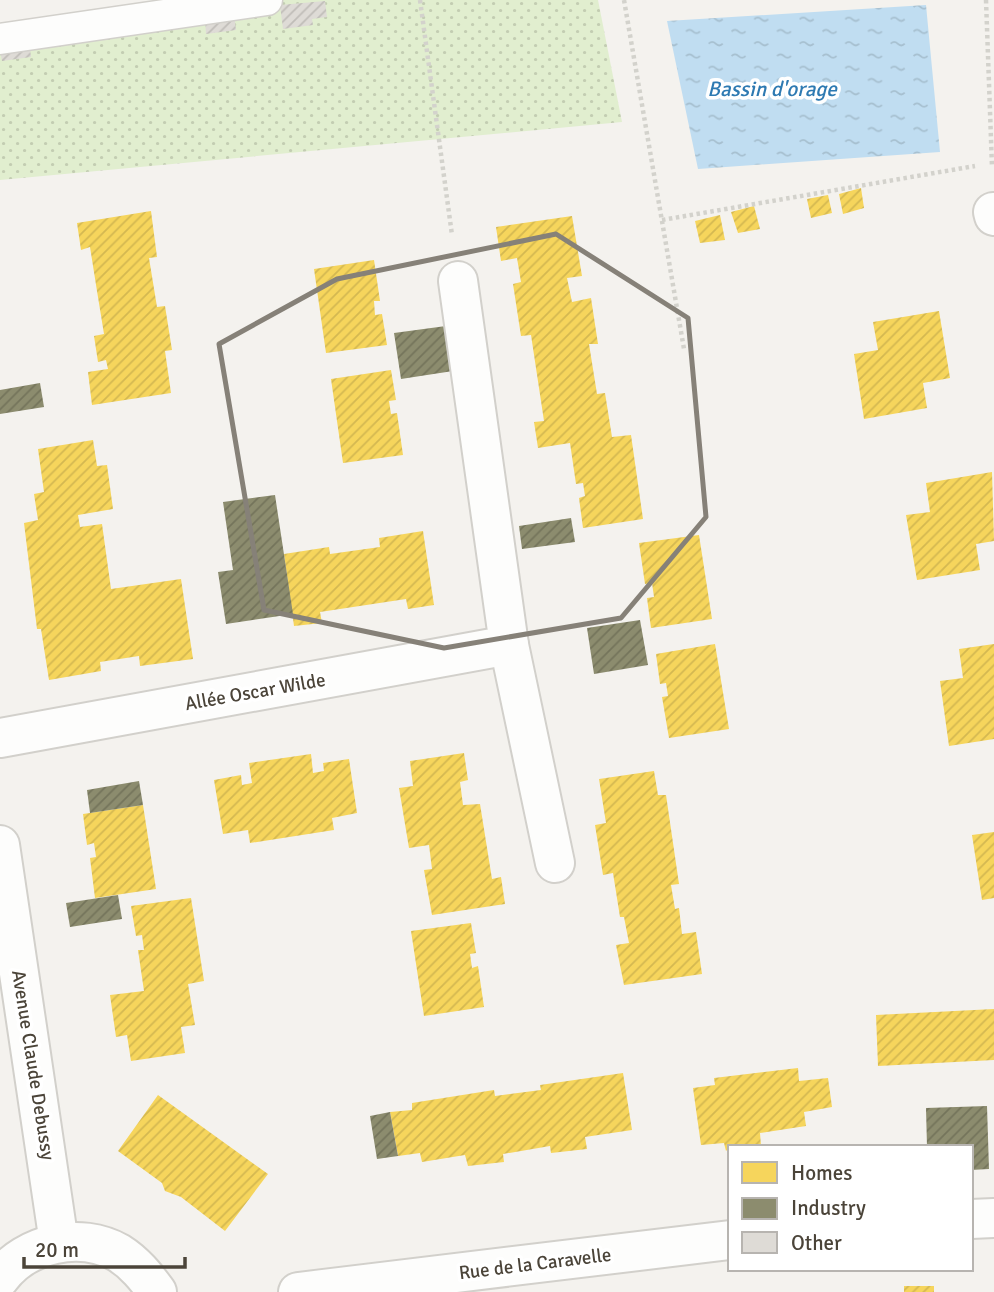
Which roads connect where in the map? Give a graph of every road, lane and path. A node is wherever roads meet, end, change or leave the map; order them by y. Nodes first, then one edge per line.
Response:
1 (267, 0) edge
2 (420, 0) edge
3 (624, 0) edge
4 (986, 0) edge
5 (0, 39) edge
6 (992, 163) junction
7 (994, 214) edge
8 (662, 220) junction
9 (458, 281) joint
10 (684, 349) dead end
11 (509, 645) junction
12 (0, 738) edge
13 (0, 845) edge
14 (555, 863) dead end
15 (994, 1218) edge
16 (973, 1219) edge
17 (728, 1240) edge
18 (59, 1243) junction
19 (0, 1278) edge
20 (157, 1292) edge
21 (298, 1292) edge

1 - 5 lane
2 - 9 path
3 - 8 path
4 - 6 path
6 - 7 path
6 - 8 path
8 - 10 path
9 - 11 street
11 - 12 street, Allée Oscar Wilde
11 - 14 street
13 - 18 street, Avenue Claude Debussy
15 - 16 street
17 - 21 street, Rue de la Caravelle
18 - 19 street
18 - 20 street

